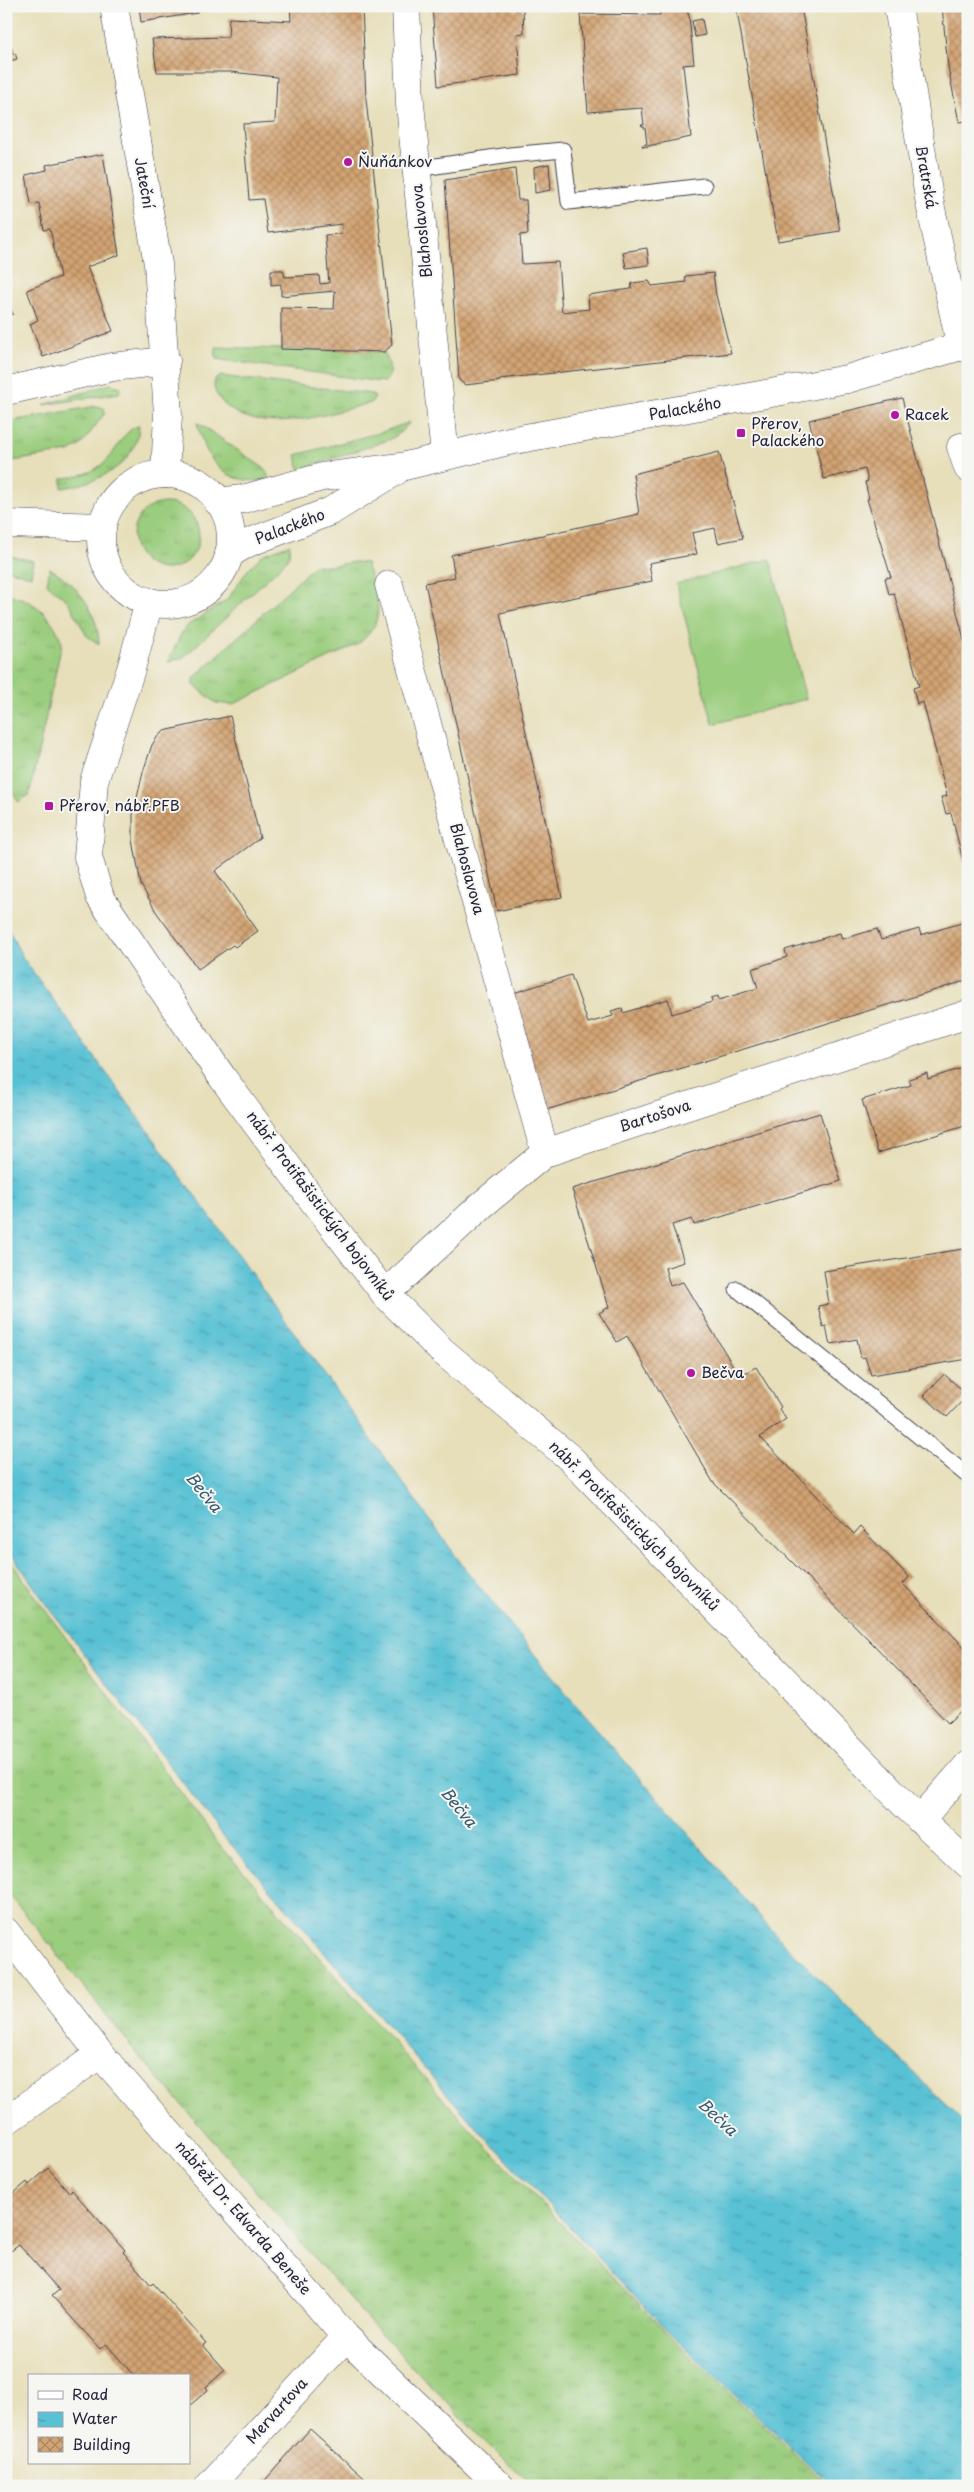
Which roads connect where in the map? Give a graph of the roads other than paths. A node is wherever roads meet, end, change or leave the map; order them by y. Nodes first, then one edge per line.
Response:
1 (114, 6) edge
2 (406, 6) edge
3 (898, 6) edge
4 (416, 169) junction
5 (704, 186) dead end
6 (964, 346) edge
7 (166, 361) junction
8 (6, 391) edge
9 (445, 456) junction
10 (401, 467) junction
11 (165, 474) junction
12 (218, 502) junction
13 (6, 524) edge
14 (102, 527) junction
15 (230, 554) junction
16 (389, 585) dead end
17 (149, 602) junction
18 (968, 1014) edge
19 (545, 1153) junction
20 (737, 1289) dead end
21 (385, 1294) junction
22 (968, 1476) edge
23 (968, 1765) edge
24 (920, 1820) junction
25 (968, 1864) edge
26 (6, 1932) edge
27 (100, 2054) junction
28 (6, 2121) edge
29 (346, 2337) junction
30 (209, 2486) edge
31 (500, 2486) edge

1 - 7 street, Jateční
2 - 4 street, Blahoslavova
3 - 6 street, Bratrská
4 - 5 lane
4 - 9 street, Blahoslavova
6 - 9 street, Palackého
7 - 8 street
7 - 11 street, Jateční
9 - 10 street, Palackého
10 - 12 street, Palackého
10 - 15 street, Palackého
11 - 12 street
11 - 14 street
12 - 15 street
13 - 14 street
14 - 17 street
15 - 17 street
16 - 19 street, Blahoslavova
17 - 21 street, nábř. Protifašistických bojovníků
18 - 19 street, Bartošova
19 - 21 street, Bartošova
20 - 22 lane
21 - 24 street, nábř. Protifašistických bojovníků
23 - 24 street
24 - 25 street, nábř. Protifašistických bojovníků
26 - 27 street, nábřeží Dr. Edvarda Beneše
27 - 28 street
27 - 29 street, nábřeží Dr. Edvarda Beneše
29 - 30 street, Mervartova
29 - 31 street, nábřeží Dr. Edvarda Beneše

